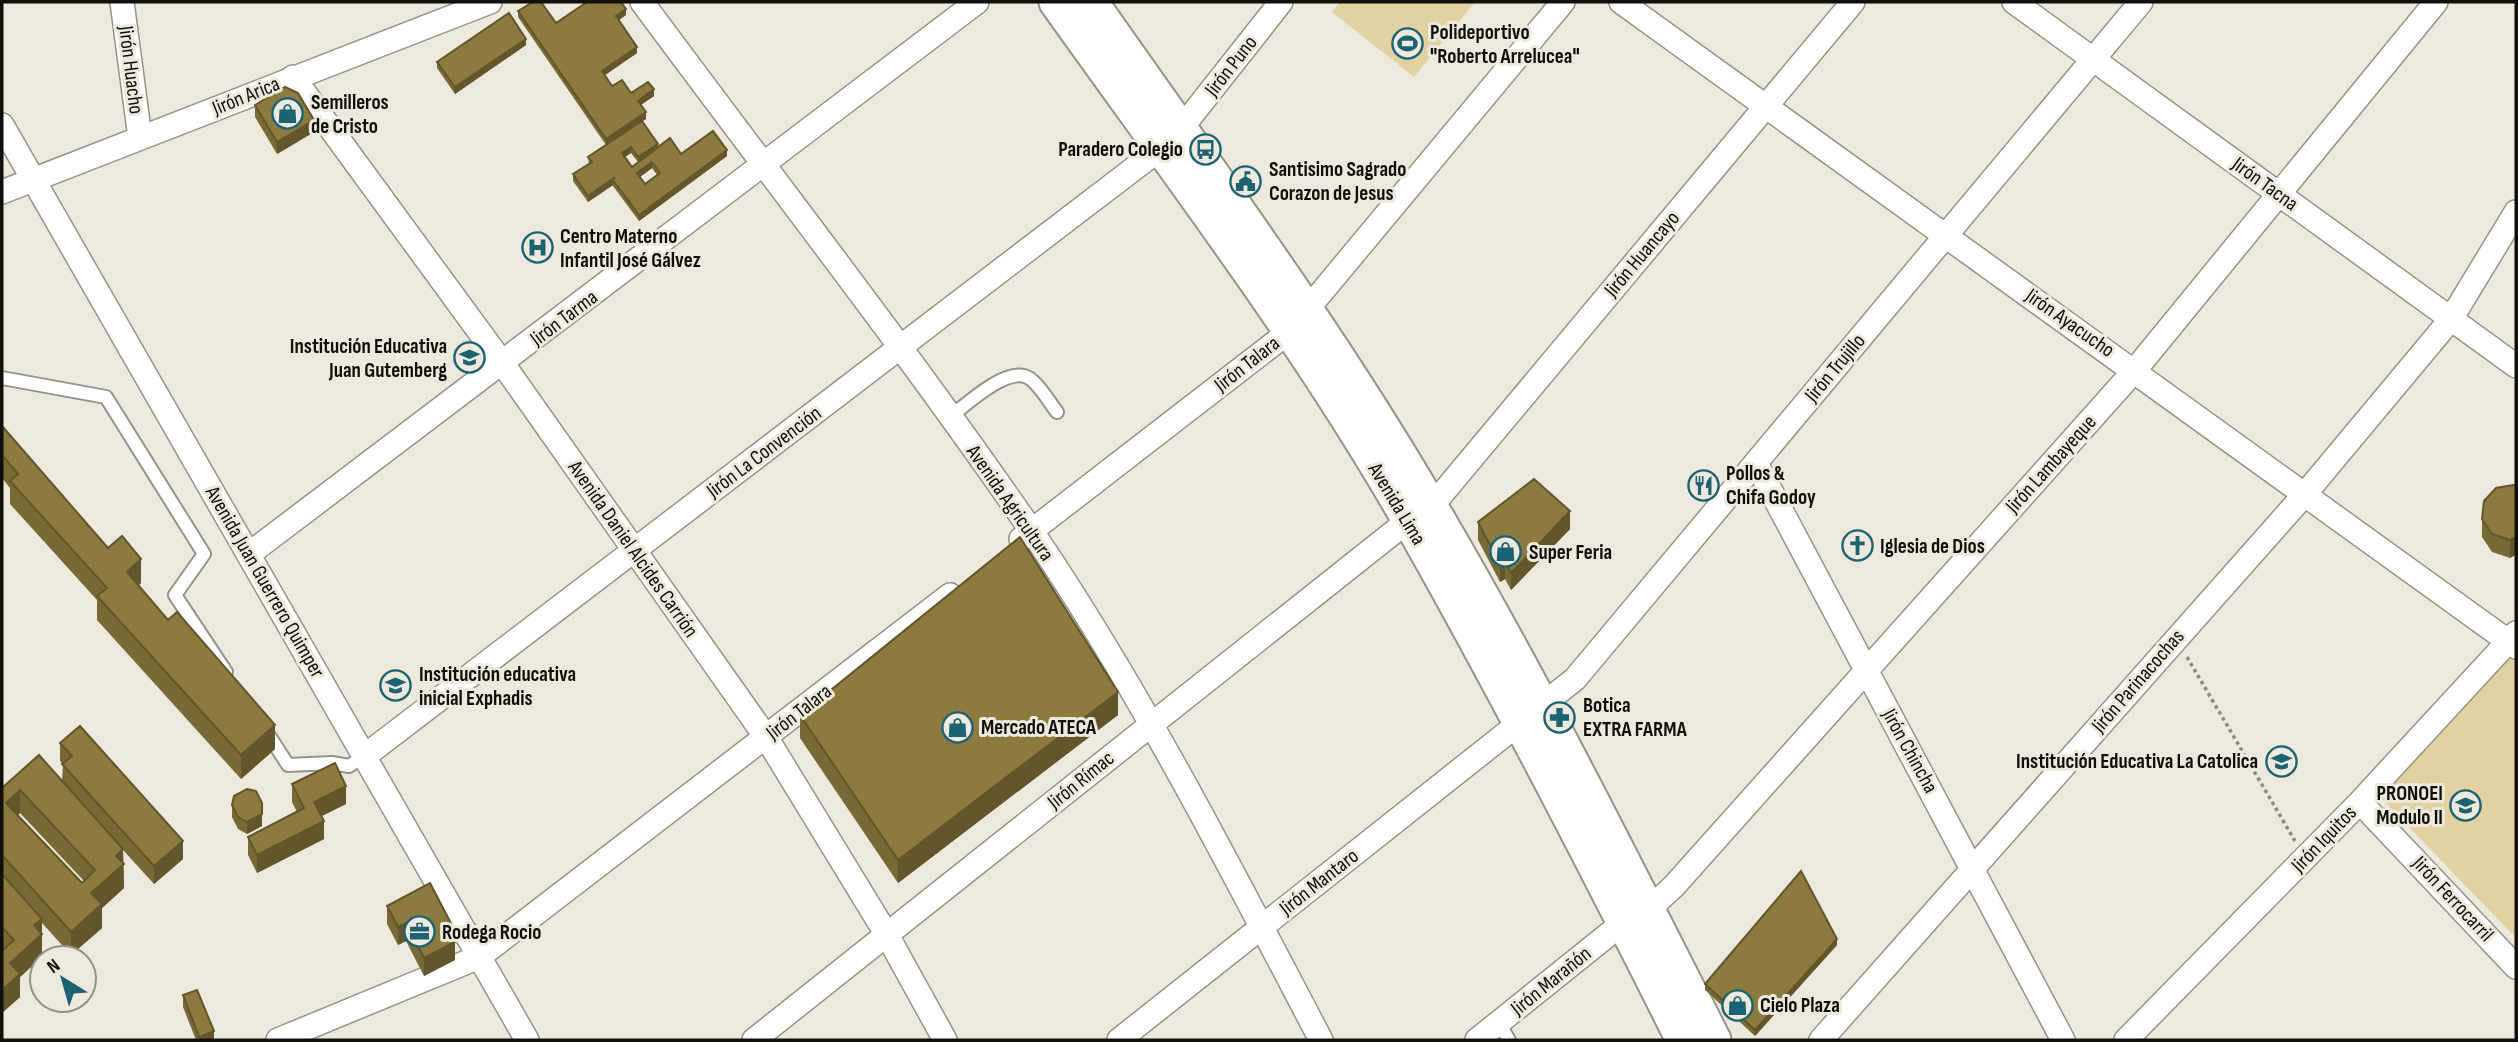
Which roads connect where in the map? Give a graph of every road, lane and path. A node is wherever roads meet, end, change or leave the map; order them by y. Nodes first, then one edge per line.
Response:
1 (122, 2) edge
2 (490, 2) edge
3 (642, 2) edge
4 (977, 2) edge
5 (1056, 2) edge
6 (1091, 2) edge
7 (1281, 2) edge
8 (1563, 2) edge
9 (1621, 2) edge
10 (1853, 2) edge
11 (2014, 2) edge
12 (2141, 2) edge
13 (2436, 2) edge
14 (2094, 60) junction
15 (293, 77) junction
16 (1766, 106) junction
17 (2, 125) edge
18 (140, 138) junction
19 (1170, 139) junction
20 (763, 166) junction
21 (33, 180) junction
22 (2, 192) edge
23 (2280, 195) junction
24 (2516, 212) edge
25 (1947, 235) junction
26 (2451, 319) junction
27 (1298, 321) junction
28 (900, 348) junction
29 (503, 364) junction
30 (2516, 366) edge
31 (2135, 370) junction
32 (2, 378) edge
33 (1057, 412) dead end
34 (950, 417) junction
35 (1756, 463) junction
36 (2305, 494) junction
37 (1420, 514) junction
38 (1031, 531) junction
39 (634, 551) junction
40 (249, 554) junction
41 (1000, 556) edge
42 (968, 581) edge
43 (2176, 637) junction
44 (2514, 640) edge
45 (1865, 671) junction
46 (235, 685) edge
47 (1530, 716) junction
48 (258, 719) edge
49 (1153, 723) junction
50 (766, 737) junction
51 (366, 755) junction
52 (2360, 802) junction
53 (2305, 859) junction
54 (1974, 868) junction
55 (1636, 916) junction
56 (1262, 928) junction
57 (887, 935) junction
58 (479, 957) junction
59 (2516, 967) edge
60 (1504, 1032) edge
61 (278, 1040) edge
62 (527, 1040) edge
63 (754, 1040) edge
64 (945, 1040) edge
65 (1119, 1040) edge
66 (1321, 1040) edge
67 (1477, 1040) edge
68 (1683, 1040) edge
69 (1714, 1040) edge
70 (1821, 1040) edge
71 (2063, 1040) edge
72 (2126, 1040) edge

1 - 18 street, Jirón Huacho
2 - 15 street, Jirón Arica
3 - 20 street, Avenida Agricultura
4 - 20 street, Jirón Tarma
5 - 19 main road, Avenida Lima
6 - 19 main road, Avenida Lima
7 - 19 street, Jirón Puno
8 - 27 street, Jirón Talara
9 - 16 street, Jirón Ayacucho
10 - 16 street, Jirón Huancayo
11 - 14 street, Jirón Tacna
12 - 14 street, Jirón Trujillo
13 - 23 street, Jirón Lambayeque
14 - 23 street, Jirón Tacna
14 - 25 street, Jirón Trujillo
15 - 18 street, Jirón Arica
15 - 29 street, Avenida Daniel Alcides Carrión
16 - 25 street, Jirón Ayacucho
16 - 37 street, Jirón Huancayo
17 - 21 street, Avenida Juan Guerrero Quimper
18 - 21 street, Jirón Arica
19 - 27 main road, Avenida Lima
19 - 28 street, Jirón La Convención
20 - 28 street, Avenida Agricultura
20 - 29 street, Jirón Tarma
21 - 22 street, Jirón Arica
21 - 40 street, Avenida Juan Guerrero Quimper
23 - 26 street, Jirón Tacna
23 - 31 street, Jirón Lambayeque
24 - 26 street, Jirón Parinacochas
25 - 31 street, Jirón Ayacucho
25 - 35 street, Jirón Trujillo
26 - 30 street, Jirón Tacna
26 - 36 street, Jirón Parinacochas
27 - 37 main road, Avenida Lima
27 - 38 street, Jirón Talara
28 - 34 street, Avenida Agricultura
28 - 39 street, Jirón La Convención
29 - 39 street, Avenida Daniel Alcides Carrión
29 - 40 street, Jirón Tarma
31 - 36 street, Jirón Ayacucho
31 - 45 street, Jirón Lambayeque
32 - 46 lane
33 - 34 lane
34 - 38 street, Avenida Agricultura
35 - 45 street, Jirón Chincha
35 - 47 street, Jirón Trujillo
36 - 43 street, Jirón Parinacochas
36 - 44 street, Jirón Ayacucho
37 - 47 main road, Avenida Lima
37 - 49 street, Jirón Rímac
38 - 41 street, Jirón Talara
38 - 49 street, Avenida Agricultura
39 - 50 street, Avenida Daniel Alcides Carrión
39 - 51 street, Jirón La Convención
40 - 51 street, Avenida Juan Guerrero Quimper
42 - 50 street, Jirón Talara
43 - 53 path
43 - 54 street, Jirón Parinacochas
44 - 52 street, Jirón Iquitos
45 - 54 street, Jirón Chincha
45 - 55 street, Jirón Lambayeque
47 - 55 main road, Avenida Lima
47 - 56 street, Jirón Mantaro
48 - 51 lane
49 - 56 street, Avenida Agricultura
49 - 57 street, Jirón Rímac
50 - 57 street, Avenida Daniel Alcides Carrión
50 - 58 street, Jirón Talara
51 - 58 street, Avenida Juan Guerrero Quimper
52 - 53 street, Jirón Iquitos
52 - 59 street, Jirón Ferrocarril
53 - 72 street, Jirón Iquitos
54 - 70 street, Jirón Parinacochas
54 - 71 street, Jirón Chincha
55 - 60 street, Jirón Marañón
55 - 68 main road, Avenida Lima
55 - 69 main road, Avenida Lima
56 - 65 street, Jirón Mantaro
56 - 66 street, Avenida Agricultura
57 - 63 street, Jirón Rímac
57 - 64 street, Avenida Daniel Alcides Carrión
58 - 61 street, Jirón Talara
58 - 62 street, Avenida Juan Guerrero Quimper
60 - 67 street, Jirón Marañón

